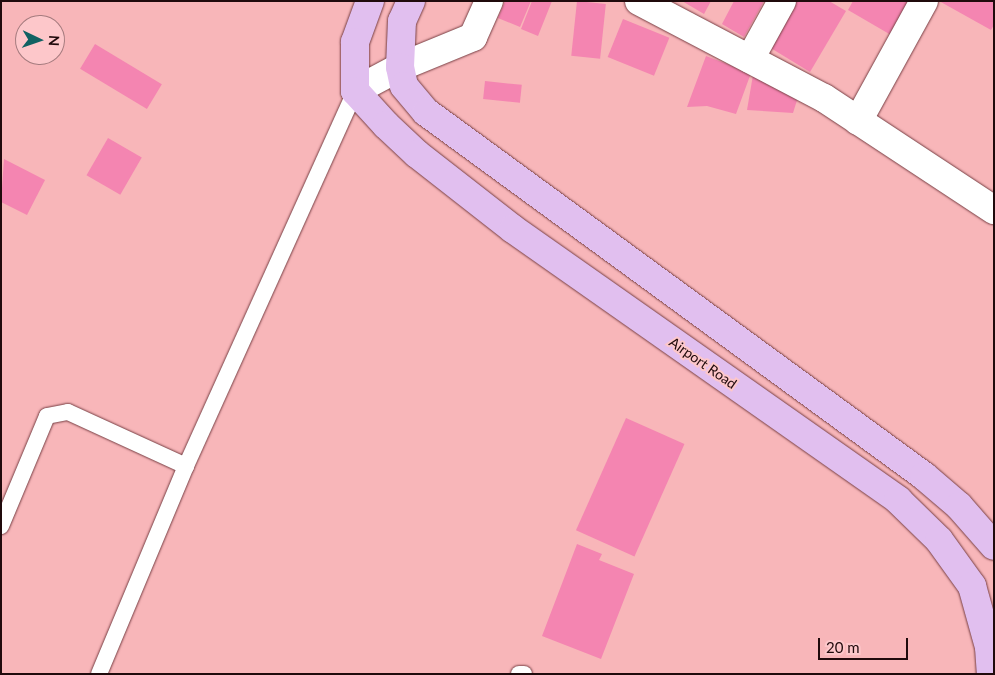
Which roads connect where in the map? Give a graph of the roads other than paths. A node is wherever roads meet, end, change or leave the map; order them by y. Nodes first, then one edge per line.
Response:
1 (370, 1) edge
2 (489, 1) edge
3 (639, 1) edge
4 (782, 1) edge
5 (924, 1) edge
6 (407, 11) edge
7 (750, 59) junction
8 (400, 67) junction
9 (355, 91) junction
10 (858, 121) junction
11 (994, 210) edge
12 (186, 466) junction
13 (1, 526) edge
14 (994, 546) edge
15 (100, 674) edge
16 (519, 674) edge
17 (524, 674) edge
18 (991, 674) edge

1 - 9 main road
2 - 8 street
3 - 7 street
4 - 7 street
5 - 10 street
6 - 8 main road
7 - 10 street
8 - 9 street
8 - 14 main road
9 - 12 lane
9 - 18 main road, Airport Road
10 - 11 street
12 - 13 lane
12 - 15 lane
16 - 17 lane

